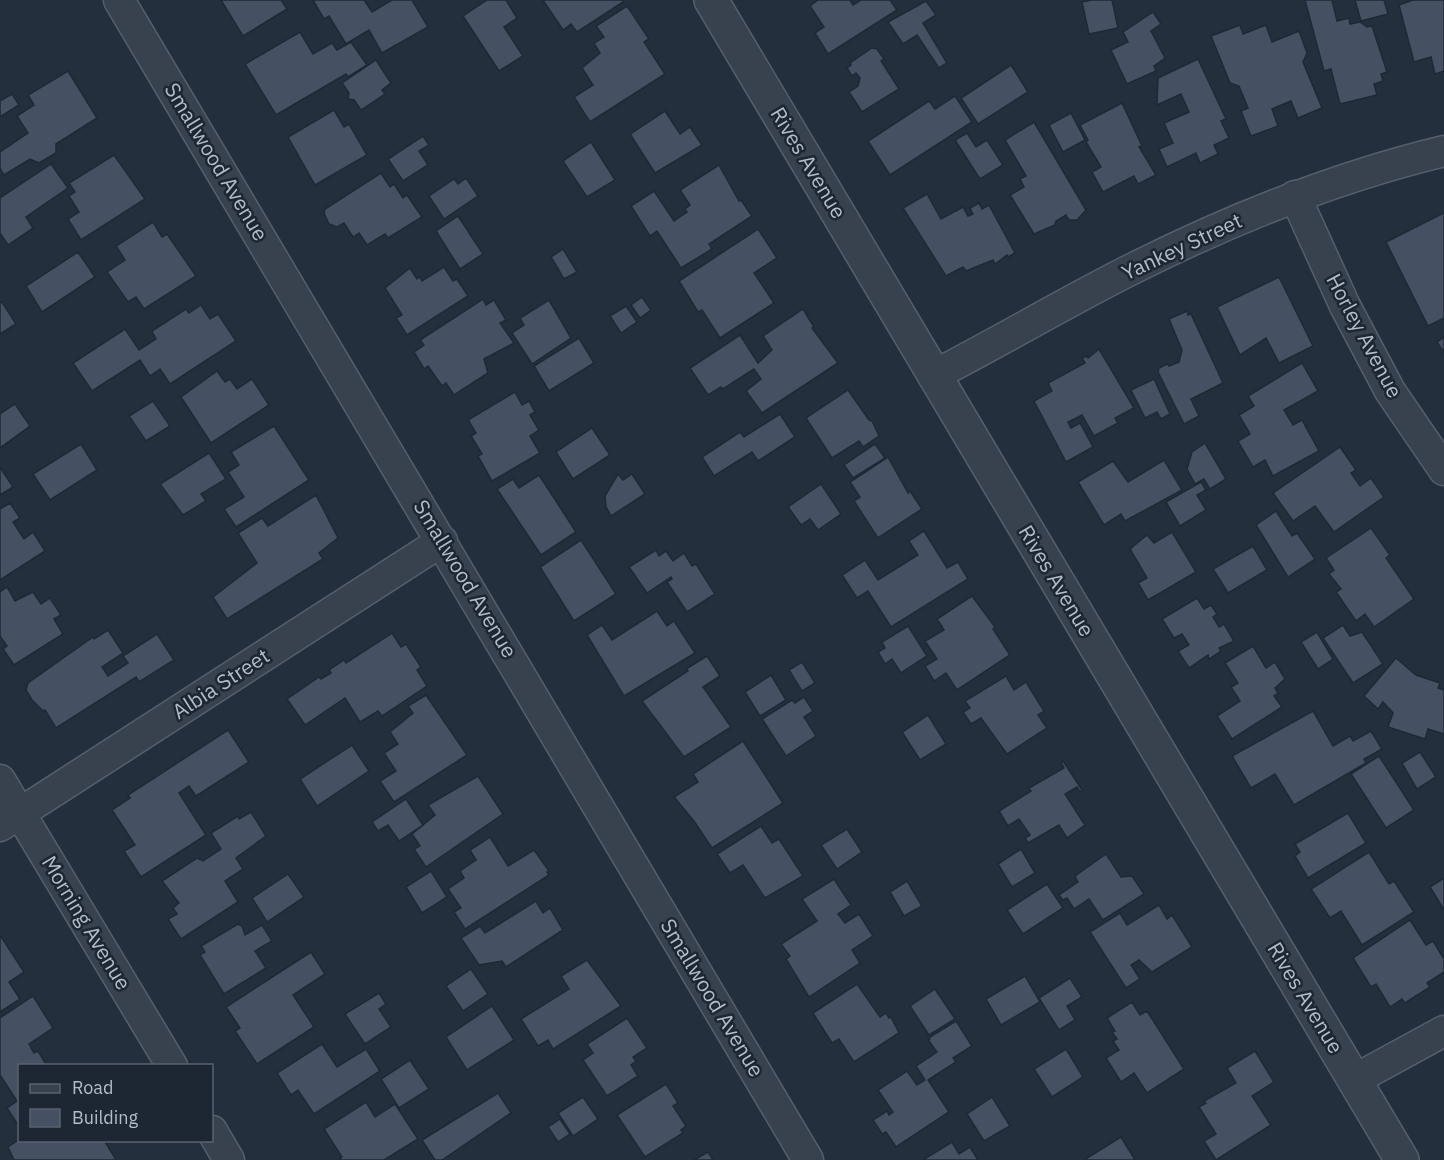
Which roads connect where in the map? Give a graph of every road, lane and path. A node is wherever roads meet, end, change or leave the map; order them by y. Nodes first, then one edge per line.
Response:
1 (119, 0) edge
2 (711, 0) edge
3 (1444, 151) edge
4 (1295, 196) junction
5 (933, 376) junction
6 (1444, 470) edge
7 (442, 541) junction
8 (0, 780) edge
9 (10, 820) edge
10 (1444, 1030) edge
11 (171, 1064) edge
12 (1354, 1080) junction
13 (213, 1133) edge
14 (229, 1160) edge
15 (808, 1160) edge
16 (1402, 1160) edge

1 - 7 street, Smallwood Avenue
2 - 5 street, Rives Avenue
3 - 4 street, Yankey Street
4 - 5 street, Yankey Street
4 - 6 street, Horley Avenue
5 - 12 street, Rives Avenue
7 - 9 street, Albia Street
7 - 15 street, Smallwood Avenue
8 - 9 street, Morning Avenue
9 - 11 street, Morning Avenue
10 - 12 street
12 - 16 street, Rives Avenue
13 - 14 street

